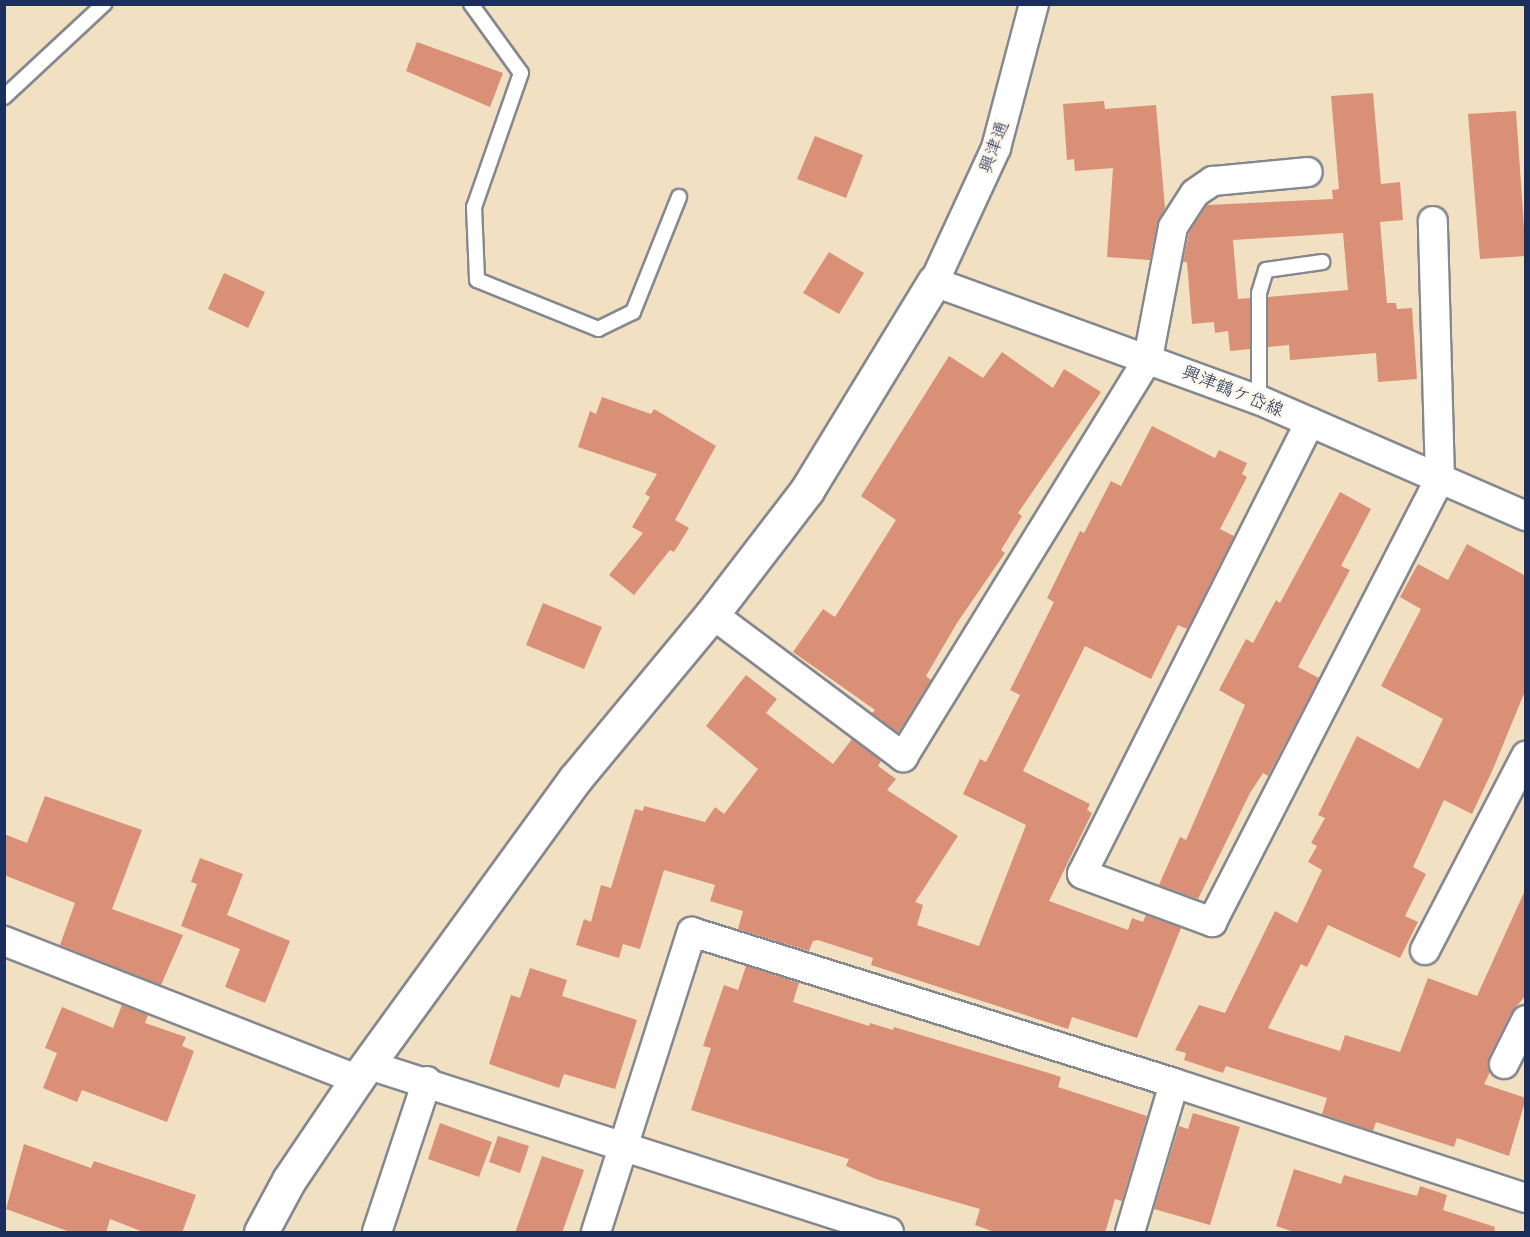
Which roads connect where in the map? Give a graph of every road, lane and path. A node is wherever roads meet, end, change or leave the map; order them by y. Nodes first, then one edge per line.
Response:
1 (104, 4) edge
2 (471, 4) edge
3 (1034, 4) edge
4 (4, 97) edge
5 (1308, 172) dead end
6 (679, 197) dead end
7 (1433, 221) dead end
8 (1322, 262) dead end
9 (934, 282) junction
10 (1148, 358) junction
11 (1259, 400) junction
12 (1310, 422) junction
13 (1440, 479) junction
14 (1526, 516) edge
15 (712, 614) junction
16 (1526, 756) edge
17 (4, 942) edge
18 (1425, 950) dead end
19 (1526, 1020) edge
20 (1504, 1064) dead end
21 (363, 1072) junction
22 (427, 1081) junction
23 (1174, 1083) junction
24 (625, 1145) junction
25 (1526, 1198) edge
26 (261, 1233) edge
27 (377, 1233) edge
28 (596, 1233) edge
29 (889, 1233) edge
30 (1130, 1233) edge

1 - 4 lane
2 - 6 lane
3 - 9 street, 興津通
5 - 10 street
7 - 13 street
8 - 11 lane
9 - 10 street, 興津鶴ケ岱線
9 - 15 street
10 - 11 street, 興津鶴ケ岱線
10 - 15 street
11 - 12 street, 興津鶴ケ岱線
12 - 13 street, 興津鶴ケ岱線
12 - 13 street
13 - 14 street, 興津鶴ケ岱線
15 - 21 street
16 - 18 street
17 - 21 street
19 - 20 street
21 - 22 street
21 - 26 street
22 - 24 street
22 - 27 street
23 - 24 street
23 - 25 street
23 - 30 street
24 - 28 street
24 - 29 street

